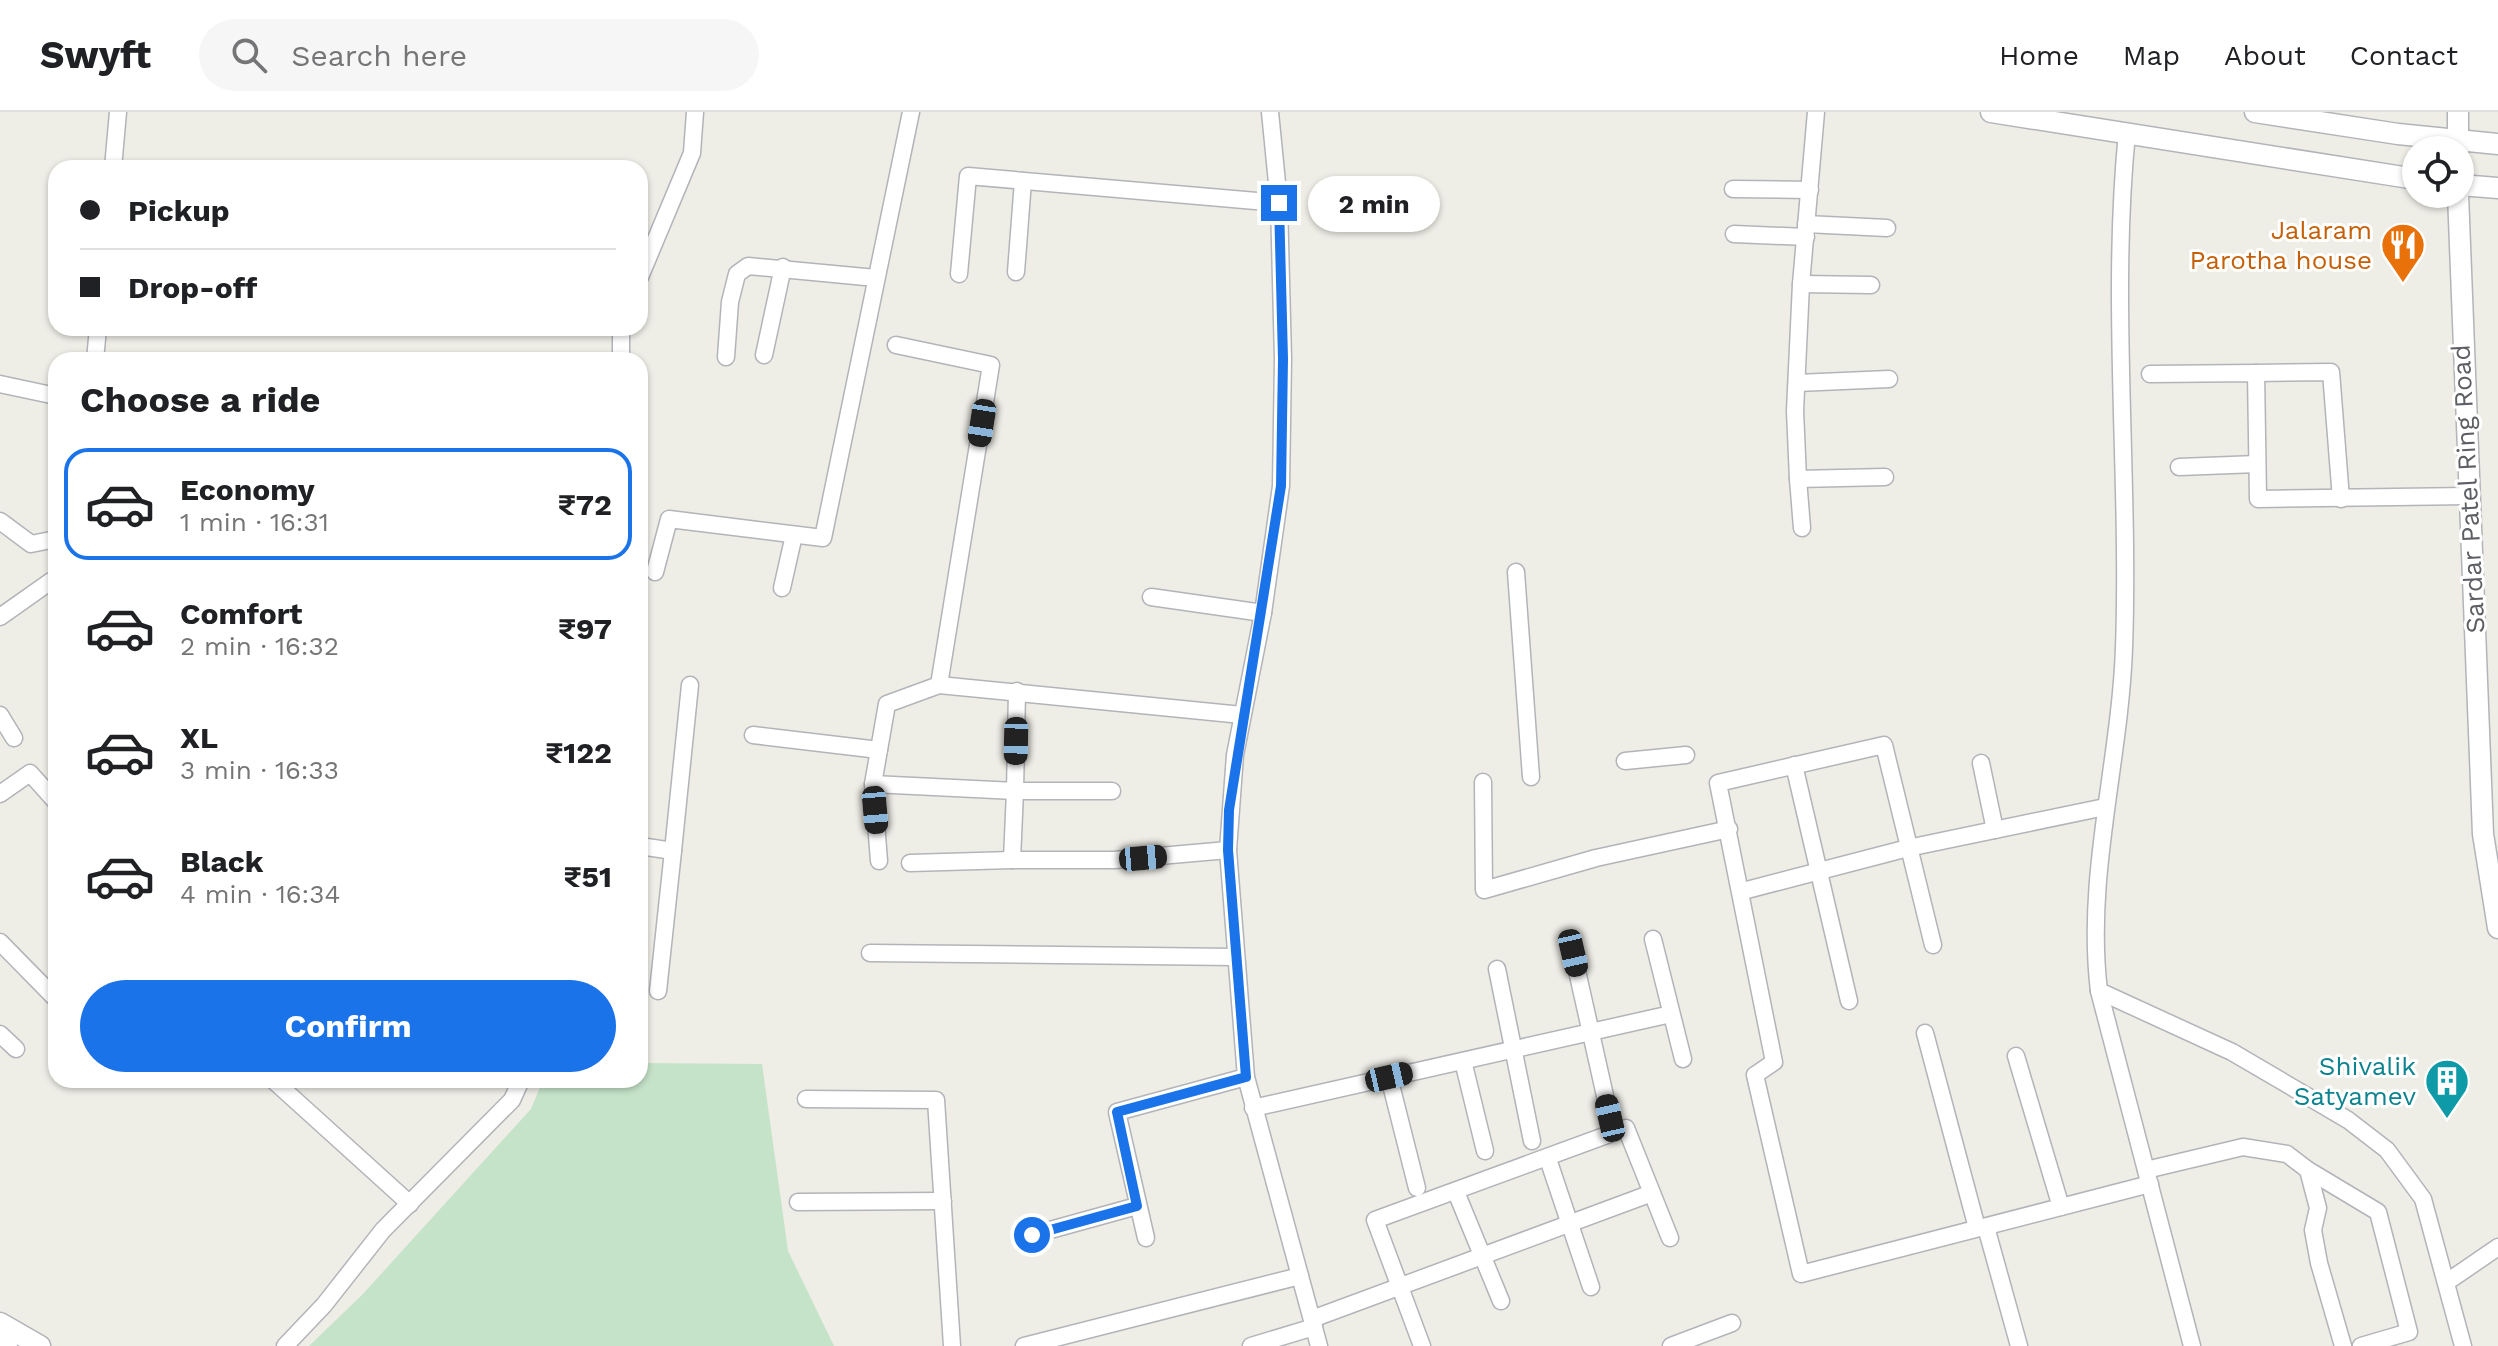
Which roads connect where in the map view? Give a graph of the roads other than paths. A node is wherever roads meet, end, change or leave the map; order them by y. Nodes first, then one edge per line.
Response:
1 (118, 112) edge
2 (695, 112) edge
3 (911, 112) edge
4 (1270, 112) edge
5 (1816, 112) edge
6 (1991, 112) edge
7 (2255, 112) edge
8 (2458, 112) edge
9 (2127, 133) junction
10 (2410, 136) edge
11 (2458, 136) edge
12 (2474, 144) edge
13 (2498, 144) edge
14 (114, 160) edge
15 (2402, 177) edge
16 (1023, 181) junction
17 (2474, 186) edge
18 (2498, 188) edge
19 (1733, 189) dead end
20 (1810, 190) junction
21 (1279, 203) junction
22 (2458, 208) edge
23 (1887, 228) dead end
24 (1806, 230) junction
25 (1734, 234) dead end
26 (648, 258) edge
27 (783, 267) junction
28 (1016, 272) dead end
29 (959, 274) dead end
30 (876, 278) junction
31 (1801, 284) junction
32 (1871, 285) dead end
33 (896, 345) dead end
34 (764, 355) dead end
35 (726, 357) dead end
36 (2256, 373) junction
37 (2150, 374) dead end
38 (1889, 379) dead end
39 (1797, 383) junction
40 (0, 384) edge
41 (48, 394) edge
42 (2257, 464) junction
43 (2179, 467) dead end
44 (1885, 477) dead end
45 (1798, 479) junction
46 (2468, 496) junction
47 (2341, 499) junction
48 (0, 521) edge
49 (1802, 528) dead end
50 (794, 535) junction
51 (48, 541) edge
52 (655, 572) dead end
53 (1516, 572) dead end
54 (48, 583) edge
55 (782, 588) dead end
56 (1151, 597) dead end
57 (1263, 613) junction
58 (0, 617) edge
59 (690, 685) dead end
60 (939, 685) junction
61 (1017, 691) junction
62 (0, 715) edge
63 (1242, 715) junction
64 (753, 735) dead end
65 (14, 738) dead end
66 (879, 750) junction
67 (1686, 755) dead end
68 (1625, 761) dead end
69 (1981, 763) dead end
70 (1794, 765) junction
71 (1531, 777) dead end
72 (1483, 782) dead end
73 (873, 784) junction
74 (1015, 791) junction
75 (1112, 791) dead end
76 (48, 793) edge
77 (0, 794) edge
78 (2105, 807) junction
79 (1729, 829) junction
80 (1995, 830) junction
81 (648, 847) edge
82 (1908, 848) junction
83 (1228, 850) junction
84 (673, 851) junction
85 (1012, 860) junction
86 (879, 861) dead end
87 (910, 863) dead end
88 (1818, 872) junction
89 (1743, 891) junction
90 (2498, 928) edge
91 (1653, 939) dead end
92 (0, 940) edge
93 (1933, 945) dead end
94 (870, 953) dead end
95 (1573, 953) dead end
96 (1235, 957) junction
97 (1497, 969) dead end
98 (48, 991) edge
99 (658, 991) dead end
100 (2099, 991) junction
101 (1849, 1001) dead end
102 (1671, 1014) junction
103 (1590, 1032) junction
104 (1925, 1033) dead end
105 (0, 1034) edge
106 (16, 1049) dead end
107 (1514, 1049) junction
108 (2016, 1056) dead end
109 (1683, 1059) dead end
110 (1463, 1061) junction
111 (1246, 1077) junction
112 (1389, 1077) junction
113 (282, 1088) edge
114 (517, 1088) edge
115 (806, 1099) dead end
116 (1253, 1108) junction
117 (1610, 1118) dead end
118 (1532, 1141) dead end
119 (1485, 1151) dead end
120 (1548, 1159) junction
121 (2308, 1170) junction
122 (2148, 1177) junction
123 (1417, 1188) dead end
124 (1456, 1192) junction
125 (1652, 1193) junction
126 (943, 1201) junction
127 (798, 1202) dead end
128 (410, 1204) junction
129 (1137, 1206) junction
130 (2061, 1207) junction
131 (1570, 1224) junction
132 (1982, 1228) junction
133 (1032, 1235) dead end
134 (1146, 1238) dead end
135 (1670, 1238) dead end
136 (2498, 1247) edge
137 (1482, 1256) junction
138 (1300, 1276) junction
139 (2447, 1282) junction
140 (1401, 1286) junction
141 (1591, 1287) dead end
142 (1501, 1301) dead end
143 (0, 1323) edge
144 (1313, 1323) junction
145 (1732, 1323) dead end
146 (0, 1342) edge
147 (7, 1346) edge
148 (40, 1346) edge
149 (285, 1346) edge
150 (952, 1346) edge
151 (1024, 1346) edge
152 (1251, 1346) edge
153 (1319, 1346) edge
154 (1422, 1346) edge
155 (1671, 1346) edge
156 (2019, 1346) edge
157 (2192, 1346) edge
158 (2343, 1346) edge
159 (2361, 1346) edge
160 (2463, 1346) edge

1 - 14 street
2 - 26 street
3 - 30 street
4 - 21 street
5 - 20 street
6 - 9 street
7 - 10 street
8 - 11 street
9 - 15 street
9 - 78 street
12 - 13 street
16 - 21 street
16 - 28 street
16 - 29 street
17 - 18 street
19 - 20 street
20 - 24 street
21 - 57 street
22 - 46 street, Sardar Patel Ring Road
23 - 24 street
24 - 25 street
24 - 31 street
27 - 30 street
27 - 34 street
27 - 35 street
30 - 50 street
31 - 32 street
31 - 39 street
33 - 60 street
36 - 37 street
36 - 42 street
36 - 47 street
38 - 39 street
39 - 45 street
40 - 41 street
42 - 43 street
42 - 47 street
44 - 45 street
45 - 49 street
46 - 47 street
46 - 90 street, Sardar Patel Ring Road
48 - 51 street
50 - 52 street
50 - 55 street
53 - 71 street
54 - 58 street
56 - 57 street
57 - 63 street
59 - 84 street
60 - 61 street
60 - 66 street
61 - 63 street
61 - 74 street
62 - 65 street
63 - 83 street
64 - 66 street
66 - 73 street
67 - 68 street
69 - 80 street
70 - 79 street
70 - 82 street
70 - 88 street
72 - 79 street
73 - 74 street
73 - 86 street
74 - 75 street
74 - 85 street
76 - 77 street
78 - 80 street
78 - 100 street
79 - 89 street
80 - 82 street
81 - 84 street
82 - 88 street
82 - 93 street
83 - 85 street
83 - 96 street
84 - 99 street
85 - 87 street
88 - 89 street
88 - 101 street
89 - 132 street
91 - 102 street
92 - 98 street
94 - 96 street
95 - 103 street
96 - 111 street
97 - 107 street
100 - 122 street
100 - 139 street
102 - 103 street
102 - 109 street
103 - 107 street
103 - 117 street
104 - 132 street
105 - 106 street
107 - 110 street
107 - 118 street
108 - 130 street
110 - 112 street
110 - 119 street
111 - 116 street
111 - 129 street
112 - 116 street
112 - 123 street
113 - 128 street
114 - 128 street
115 - 126 street
116 - 138 street
120 - 124 street
120 - 125 street
120 - 131 street
121 - 122 street
121 - 158 street
121 - 159 street
122 - 130 street
122 - 157 street
124 - 137 street
124 - 140 street
125 - 131 street
125 - 135 street
126 - 127 street
126 - 150 street
128 - 149 street
129 - 133 street
129 - 134 street
130 - 132 street
131 - 137 street
131 - 141 street
132 - 156 street
136 - 139 street
137 - 140 street
137 - 142 street
138 - 144 street
138 - 151 street
139 - 160 street
140 - 144 street
140 - 154 street
143 - 148 street
144 - 152 street
144 - 153 street
145 - 155 street
146 - 147 street

